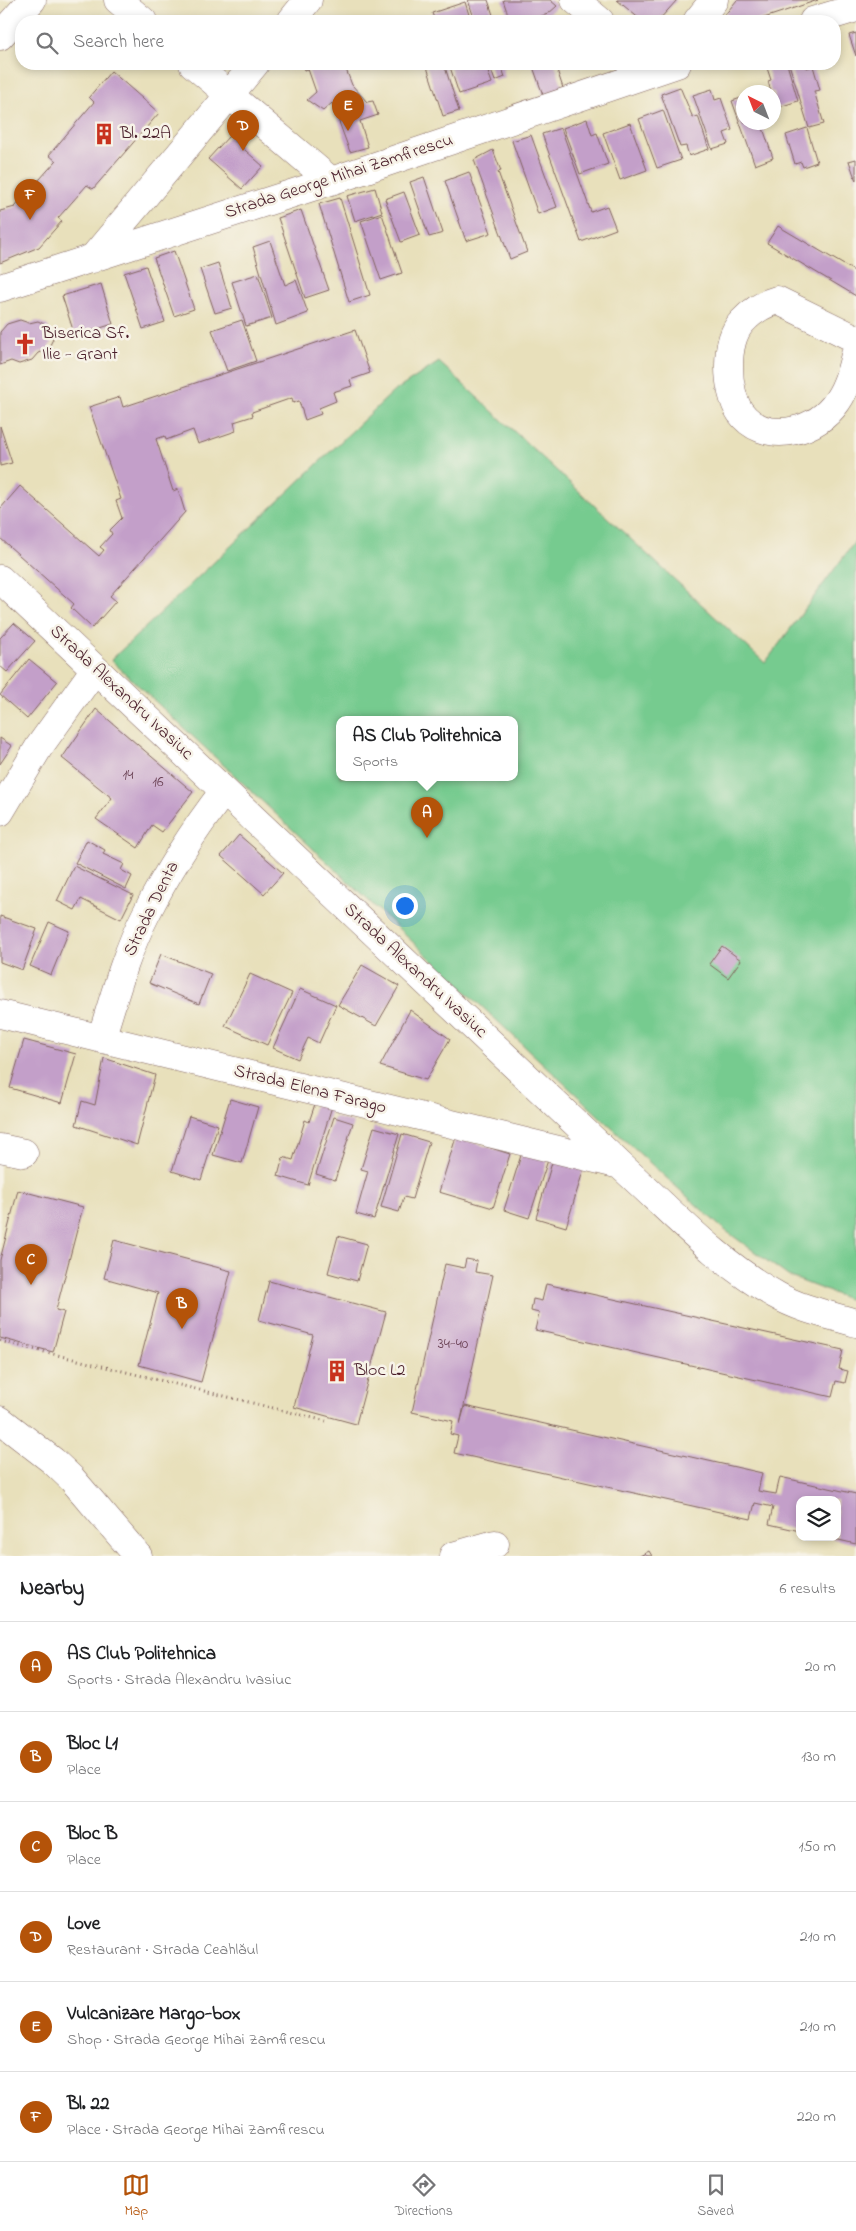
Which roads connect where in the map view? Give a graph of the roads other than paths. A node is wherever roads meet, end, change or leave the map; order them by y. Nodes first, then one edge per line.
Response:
1 (32, 0) edge
2 (118, 0) edge
3 (308, 0) edge
4 (575, 0) edge
5 (714, 0) edge
6 (856, 8) edge
7 (19, 15) edge
8 (136, 15) edge
9 (295, 15) edge
10 (593, 15) edge
11 (702, 15) edge
12 (832, 15) edge
13 (15, 19) edge
14 (0, 36) edge
15 (201, 70) edge
16 (250, 70) edge
17 (648, 70) edge
18 (230, 94) junction
19 (332, 181) junction
20 (92, 259) junction
21 (0, 288) edge
22 (856, 339) edge
23 (856, 351) edge
24 (0, 579) edge
25 (95, 669) junction
26 (224, 791) junction
27 (0, 812) edge
28 (0, 1014) edge
29 (101, 1039) junction
30 (621, 1166) junction
31 (856, 1323) edge
32 (0, 1420) edge
33 (495, 1544) dead end
34 (138, 1556) edge
35 (453, 1556) edge

1 - 7 street
2 - 8 street
3 - 9 street
4 - 10 street
5 - 11 street
6 - 12 street
13 - 14 street
15 - 18 street
16 - 18 street
17 - 19 street, Strada George Mihai Zamfirescu
18 - 19 street
18 - 20 street
19 - 20 street, Strada George Mihai Zamfirescu
20 - 21 street, Strada George Mihai Zamfirescu
22 - 23 street
24 - 25 street, Strada Alexandru Ivasiuc
25 - 26 street, Strada Alexandru Ivasiuc
25 - 27 street
26 - 29 street, Strada Denta
26 - 30 street, Strada Alexandru Ivasiuc
28 - 29 street, Strada Elena Farago
29 - 30 street, Strada Elena Farago
30 - 31 street, Strada Alexandru Ivasiuc
32 - 34 street
33 - 35 street

